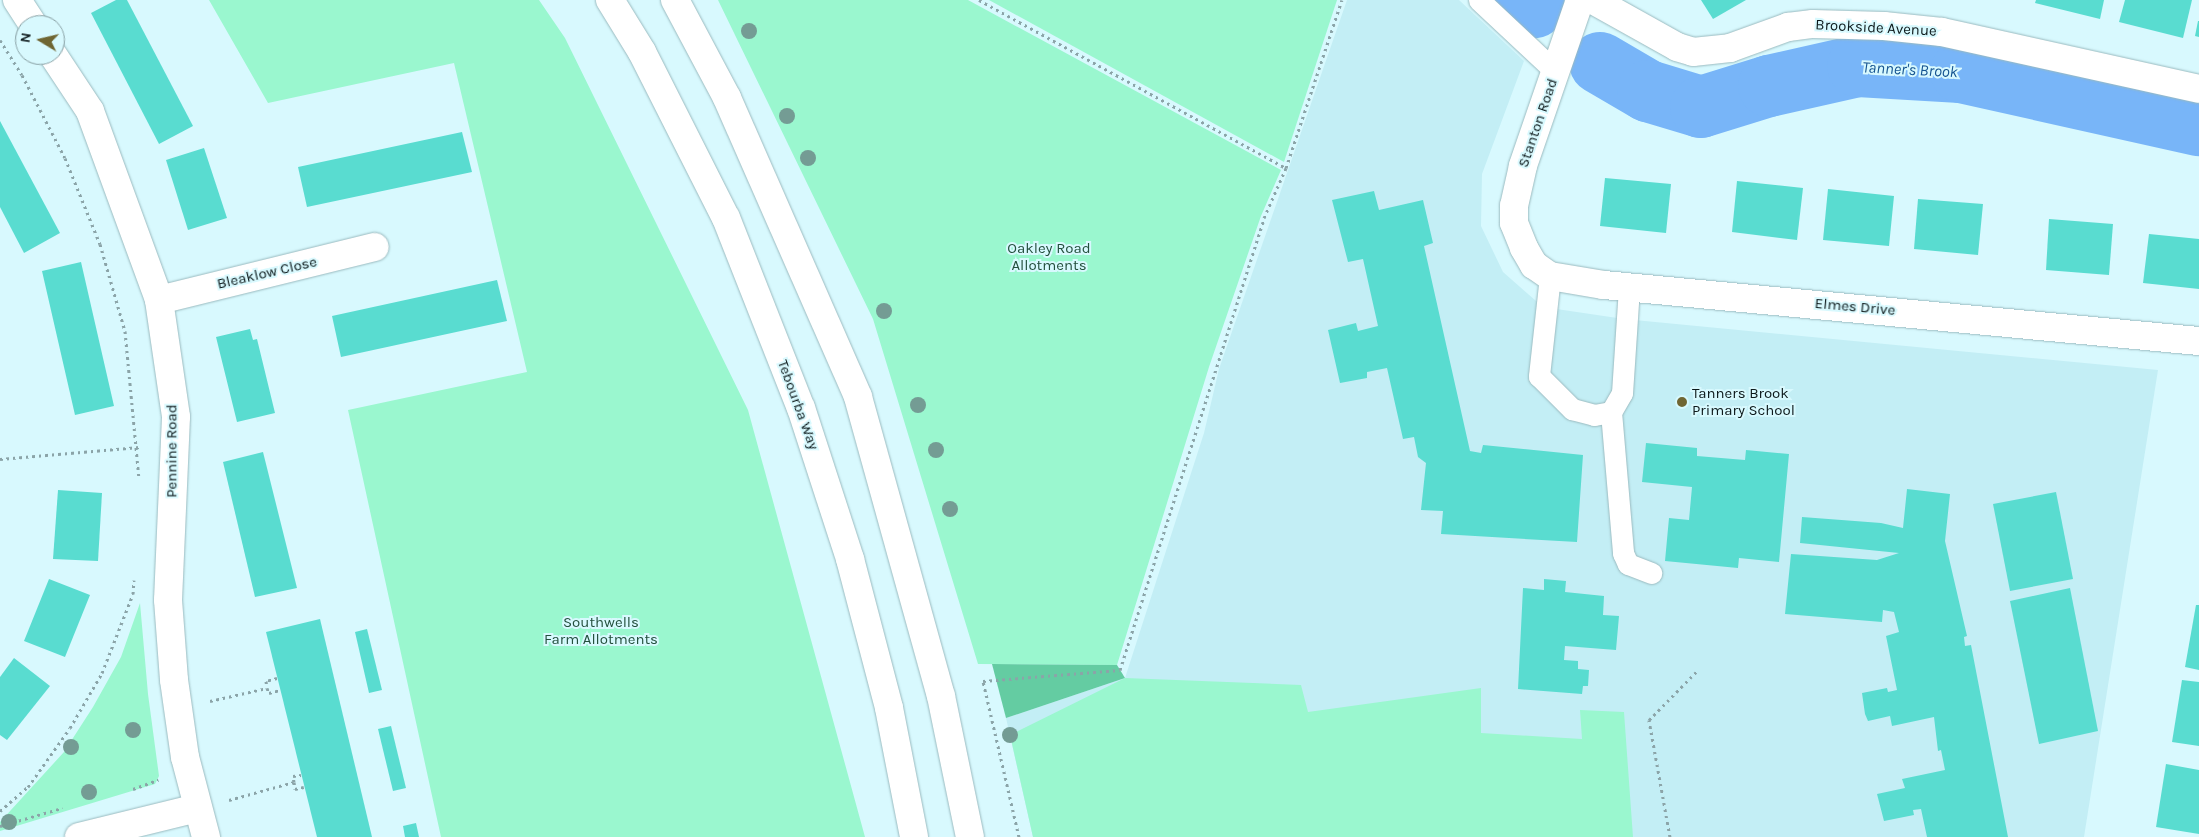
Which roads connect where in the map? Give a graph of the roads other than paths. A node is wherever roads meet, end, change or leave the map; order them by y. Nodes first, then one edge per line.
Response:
1 (17, 0) edge
2 (610, 0) edge
3 (675, 0) edge
4 (1479, 0) edge
5 (1580, 0) edge
6 (1593, 0) edge
7 (27, 15) edge
8 (60, 65) edge
9 (1555, 72) junction
10 (2199, 90) edge
11 (375, 247) dead end
12 (1524, 248) joint
13 (1550, 276) junction
14 (1629, 287) junction
15 (159, 300) junction
16 (2199, 341) edge
17 (1611, 412) junction
18 (1651, 573) dead end
19 (197, 808) junction
20 (79, 837) edge
21 (206, 837) edge
22 (914, 837) edge
23 (970, 837) edge

1 - 7 street
2 - 22 street, Tebourba Way
3 - 23 street
4 - 9 lane
5 - 9 street, Stanton Road
6 - 10 street, Brookside Avenue
8 - 15 street, Pennine Road
9 - 12 street, Stanton Road
11 - 15 street, Bleaklow Close
12 - 13 street, Elmes Drive
13 - 14 street, Elmes Drive
13 - 17 lane
14 - 16 street, Elmes Drive
14 - 17 lane
15 - 19 street, Pennine Road
17 - 18 lane
19 - 20 street
19 - 21 street, Pennine Road

